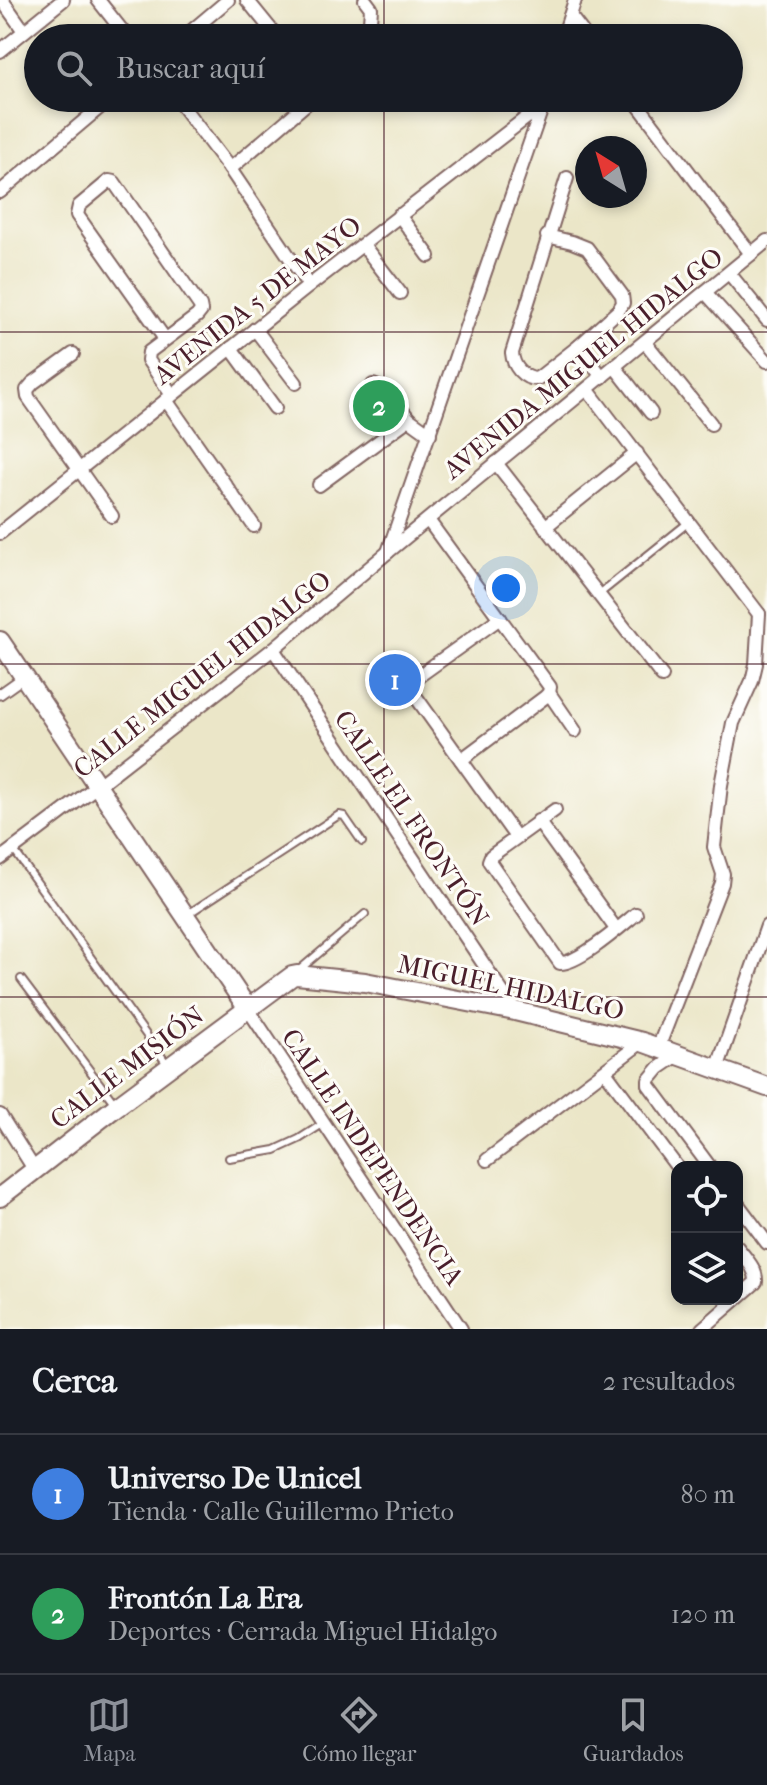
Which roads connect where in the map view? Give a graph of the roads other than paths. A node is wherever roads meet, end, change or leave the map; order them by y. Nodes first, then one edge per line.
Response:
1 (2, 0) edge
2 (63, 0) edge
3 (98, 0) edge
4 (228, 0) edge
5 (247, 0) edge
6 (365, 0) edge
7 (575, 0) edge
8 (570, 16) junction
9 (33, 24) edge
10 (117, 24) edge
11 (200, 24) edge
12 (267, 24) edge
13 (369, 24) edge
14 (567, 24) edge
15 (576, 24) edge
16 (24, 31) joint
17 (0, 51) edge
18 (94, 112) edge
19 (187, 112) edge
20 (297, 112) edge
21 (531, 112) edge
22 (541, 112) edge
23 (644, 112) edge
24 (230, 169) junction
25 (567, 178) dead end
26 (0, 192) edge
27 (399, 215) junction
28 (547, 236) junction
29 (767, 241) edge
30 (363, 245) junction
31 (751, 254) junction
32 (429, 256) dead end
33 (729, 273) junction
34 (309, 286) junction
35 (705, 292) junction
36 (400, 293) dead end
37 (767, 320) edge
38 (255, 329) junction
39 (165, 339) junction
40 (645, 342) junction
41 (579, 346) junction
42 (231, 348) junction
43 (73, 354) dead end
44 (767, 361) edge
45 (615, 367) junction
46 (602, 377) junction
47 (296, 383) dead end
48 (373, 385) dead end
49 (587, 389) junction
50 (169, 398) junction
51 (275, 408) dead end
52 (651, 413) dead end
53 (409, 419) junction
54 (711, 424) dead end
55 (430, 434) junction
56 (637, 453) junction
57 (496, 463) junction
58 (79, 470) junction
59 (319, 485) dead end
60 (112, 516) dead end
61 (428, 520) junction
62 (690, 522) junction
63 (254, 526) dead end
64 (545, 527) junction
65 (0, 533) edge
66 (388, 552) junction
67 (598, 595) junction
68 (763, 612) edge
69 (500, 618) junction
70 (0, 641) edge
71 (273, 649) junction
72 (662, 676) dead end
73 (24, 677) junction
74 (549, 689) junction
75 (0, 694) edge
76 (575, 731) dead end
77 (461, 760) junction
78 (97, 786) junction
79 (555, 810) dead end
80 (538, 821) junction
81 (516, 837) junction
82 (362, 842) dead end
83 (13, 849) junction
84 (0, 859) edge
85 (365, 914) dead end
86 (636, 914) dead end
87 (185, 916) junction
88 (767, 926) edge
89 (616, 929) junction
90 (292, 976) junction
91 (21, 979) dead end
92 (248, 1009) junction
93 (515, 1011) junction
94 (650, 1045) junction
95 (678, 1055) junction
96 (170, 1068) junction
97 (717, 1069) junction
98 (605, 1071) junction
99 (767, 1087) edge
100 (117, 1106) junction
101 (0, 1115) edge
102 (324, 1123) junction
103 (229, 1158) dead end
104 (487, 1160) dead end
105 (672, 1161) edge
106 (706, 1161) edge
107 (34, 1169) junction
108 (0, 1197) edge
109 (743, 1211) edge
110 (767, 1243) edge
111 (743, 1255) edge
112 (743, 1293) edge
113 (730, 1305) edge
114 (461, 1329) edge
115 (702, 1329) edge

1 - 16 street
2 - 9 street
3 - 10 street
4 - 11 street
5 - 12 street
6 - 13 street
7 - 8 street
8 - 14 street
8 - 15 street
16 - 17 street
18 - 26 street
19 - 24 street
20 - 24 street
21 - 27 street, AVENIDA 5 DE MAYO
22 - 55 street
23 - 31 street
24 - 34 street
25 - 28 street
27 - 30 street, AVENIDA 5 DE MAYO
27 - 32 street
28 - 41 street
28 - 41 street
29 - 31 street, AVENIDA MIGUEL HIDALGO
30 - 34 street, AVENIDA 5 DE MAYO
30 - 36 street
31 - 33 street, AVENIDA MIGUEL HIDALGO
33 - 35 street, AVENIDA MIGUEL HIDALGO
33 - 37 street
34 - 38 street, AVENIDA 5 DE MAYO
35 - 40 street, AVENIDA MIGUEL HIDALGO
35 - 44 street
38 - 42 street, AVENIDA 5 DE MAYO
38 - 47 street
39 - 39 street
39 - 50 street
40 - 45 street, AVENIDA MIGUEL HIDALGO
40 - 54 street
41 - 46 street
42 - 50 street, AVENIDA 5 DE MAYO
42 - 51 street
43 - 58 street
45 - 46 street, AVENIDA MIGUEL HIDALGO
45 - 52 street
46 - 49 street, AVENIDA MIGUEL HIDALGO
48 - 53 street
49 - 56 street
49 - 57 street, AVENIDA MIGUEL HIDALGO
50 - 58 street, AVENIDA 5 DE MAYO
50 - 63 street
53 - 55 street
53 - 59 street
55 - 66 street
56 - 62 street
56 - 64 street
57 - 61 street, AVENIDA MIGUEL HIDALGO
57 - 64 street
58 - 60 street
58 - 65 street, AVENIDA 5 DE MAYO
61 - 66 street, CALLE MIGUEL HIDALGO
61 - 69 street
62 - 67 lane
62 - 68 street
64 - 67 street
66 - 71 street, CALLE MIGUEL HIDALGO
67 - 72 street
68 - 94 street
69 - 74 street
69 - 77 street
70 - 73 main road
71 - 78 street, CALLE MIGUEL HIDALGO
71 - 93 street, CALLE EL FRONTÓN
73 - 75 street
73 - 78 main road
74 - 76 street
74 - 77 street
77 - 81 street
78 - 83 street, CALLE MIGUEL HIDALGO
78 - 87 main road
79 - 80 street
80 - 81 street
80 - 89 street
81 - 89 street
82 - 87 lane
83 - 84 street, CALLE MIGUEL HIDALGO
83 - 96 lane
85 - 90 lane
86 - 89 street
87 - 92 main road
88 - 97 street
90 - 92 main road
90 - 93 main road, MIGUEL HIDALGO
91 - 100 lane
92 - 96 main road, CALLE MISIÓN
92 - 102 street, CALLE INDEPENDENCIA
93 - 94 main road, MIGUEL HIDALGO
94 - 95 main road, MIGUEL HIDALGO
94 - 98 street
95 - 97 main road, MIGUEL HIDALGO
95 - 106 street
96 - 100 main road, CALLE MISIÓN
97 - 99 main road, MIGUEL HIDALGO
98 - 104 street
98 - 105 street
100 - 107 main road, CALLE MISIÓN
101 - 107 street
102 - 103 lane
102 - 114 street, CALLE INDEPENDENCIA
107 - 108 main road, CALLE MISIÓN
109 - 110 street
111 - 112 street
113 - 115 street

